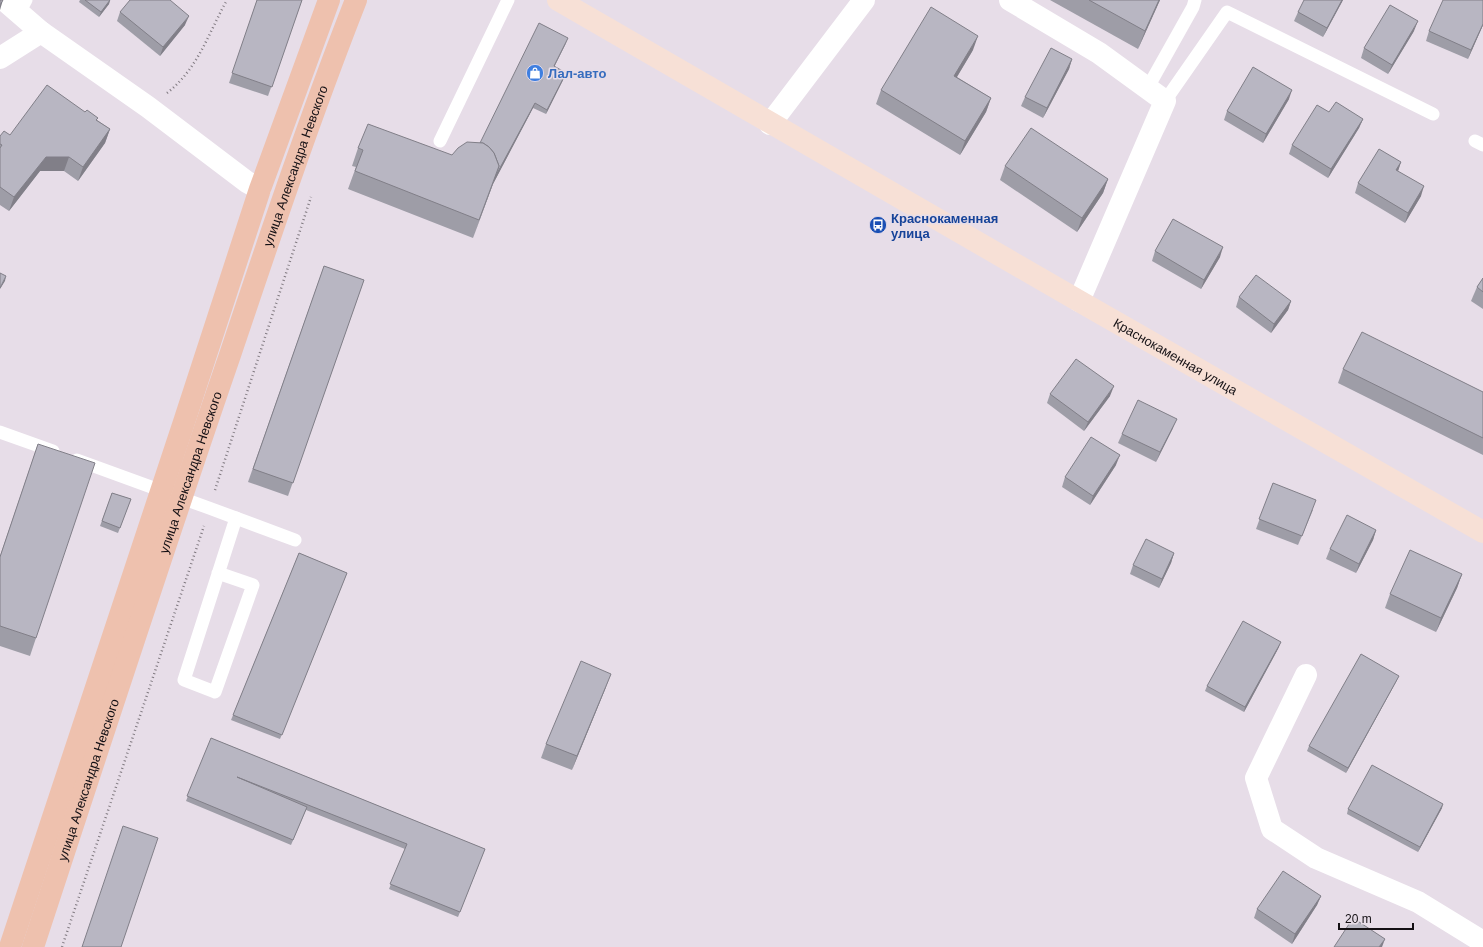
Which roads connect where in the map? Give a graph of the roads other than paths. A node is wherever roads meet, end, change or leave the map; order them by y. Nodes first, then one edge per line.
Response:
1 (329, 0) edge
2 (356, 0) edge
3 (508, 0) edge
4 (558, 0) edge
5 (864, 0) edge
6 (1010, 0) edge
7 (1195, 0) edge
8 (16, 4) edge
9 (42, 32) junction
10 (0, 58) edge
11 (1147, 88) junction
12 (1164, 101) junction
13 (1433, 114) dead end
14 (770, 124) junction
15 (440, 141) dead end
16 (260, 189) junction
17 (1079, 301) junction
18 (0, 432) edge
19 (171, 494) junction
20 (236, 518) junction
21 (1483, 532) edge
22 (295, 540) dead end
23 (218, 574) junction
24 (1306, 675) dead end
25 (1483, 942) edge
26 (10, 947) edge
27 (33, 947) edge

1 - 16 main road, улица Александра Невского
2 - 19 main road, улица Александра Невского
3 - 15 lane
4 - 14 street, Краснокаменная улица
5 - 14 street
6 - 11 street
7 - 11 lane
8 - 9 street, улица Александра Невского
9 - 10 street
9 - 16 street, улица Александра Невского
11 - 12 street
12 - 13 lane
12 - 17 street
14 - 17 street, Краснокаменная улица
16 - 19 main road, улица Александра Невского
17 - 21 street, Краснокаменная улица
18 - 19 lane
19 - 20 lane
19 - 26 main road, улица Александра Невского
19 - 27 main road, улица Александра Невского
20 - 22 lane
20 - 23 lane
23 - 23 lane
24 - 25 street

